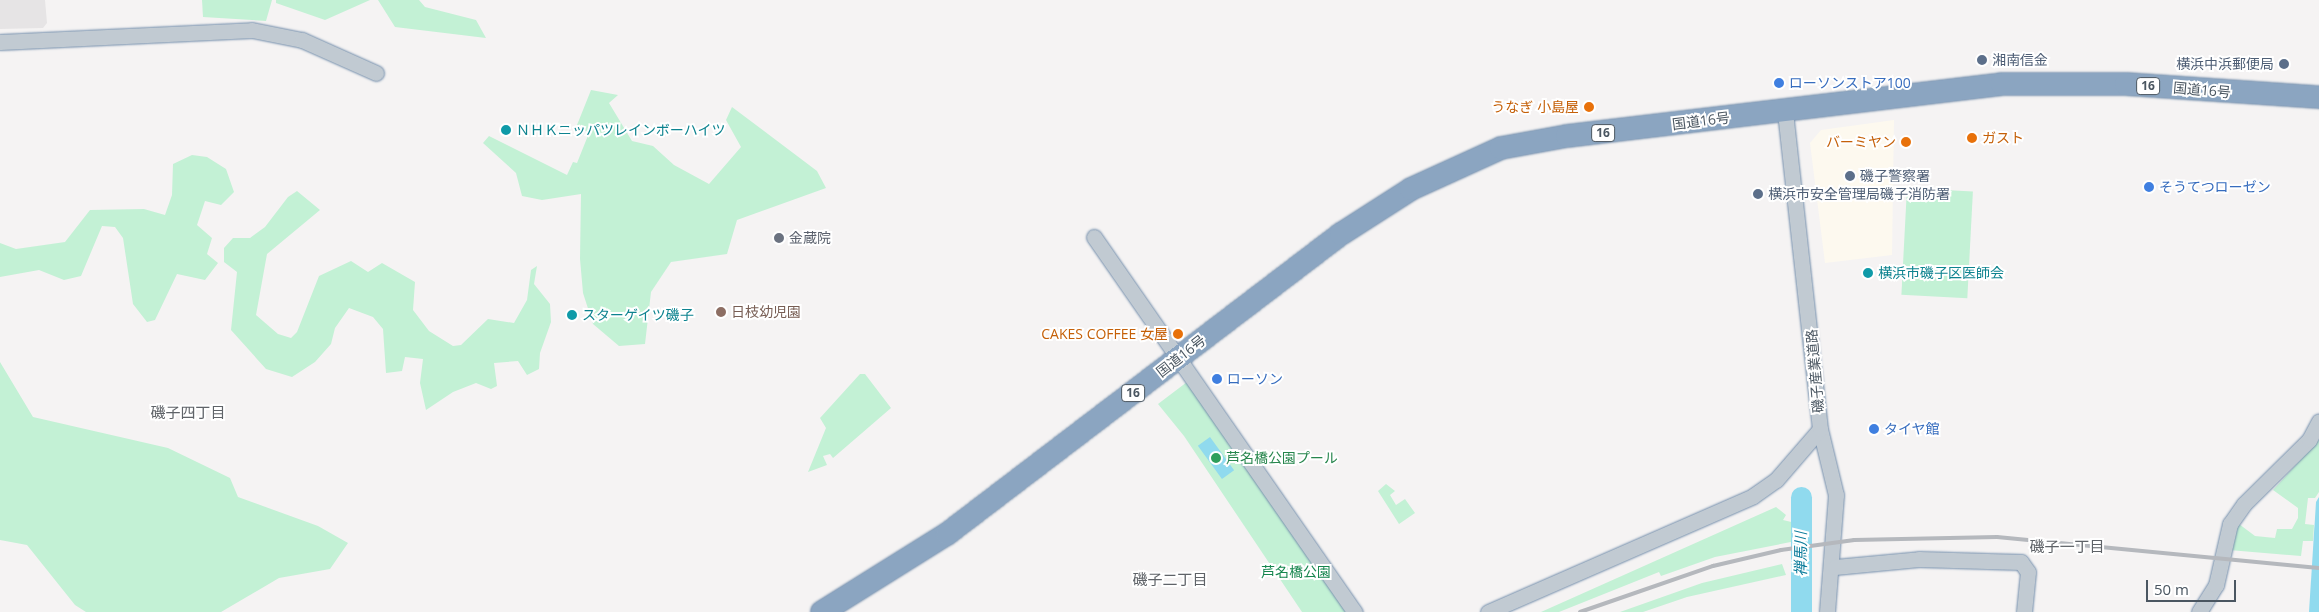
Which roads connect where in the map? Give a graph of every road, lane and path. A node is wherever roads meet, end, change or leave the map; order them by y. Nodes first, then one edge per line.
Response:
1 (0, 42) edge
2 (376, 74) dead end
3 (2319, 89) edge
4 (2294, 97) junction
5 (2319, 99) edge
6 (1785, 110) junction
7 (1094, 237) dead end
8 (1182, 363) junction
9 (2319, 421) edge
10 (1820, 429) junction
11 (1835, 533) junction
12 (1836, 567) junction
13 (1828, 607) edge
14 (822, 612) edge
15 (844, 612) edge
16 (1355, 612) edge
17 (1488, 612) edge
18 (2024, 612) edge
19 (2199, 612) edge

1 - 2 street
3 - 4 highway, 国道16号 / 16
4 - 5 highway, 国道16号 / 16
4 - 6 highway, 国道16号 / 16
6 - 8 highway, 国道16号 / 16
6 - 10 street, 磯子産業道路
7 - 8 street
8 - 14 highway, 国道16号 / 16
8 - 15 highway, 国道16号 / 16
8 - 16 street
9 - 19 street
10 - 11 street
10 - 17 street, 磯子産業道路
11 - 12 street
11 - 13 street
12 - 13 street
12 - 18 street

